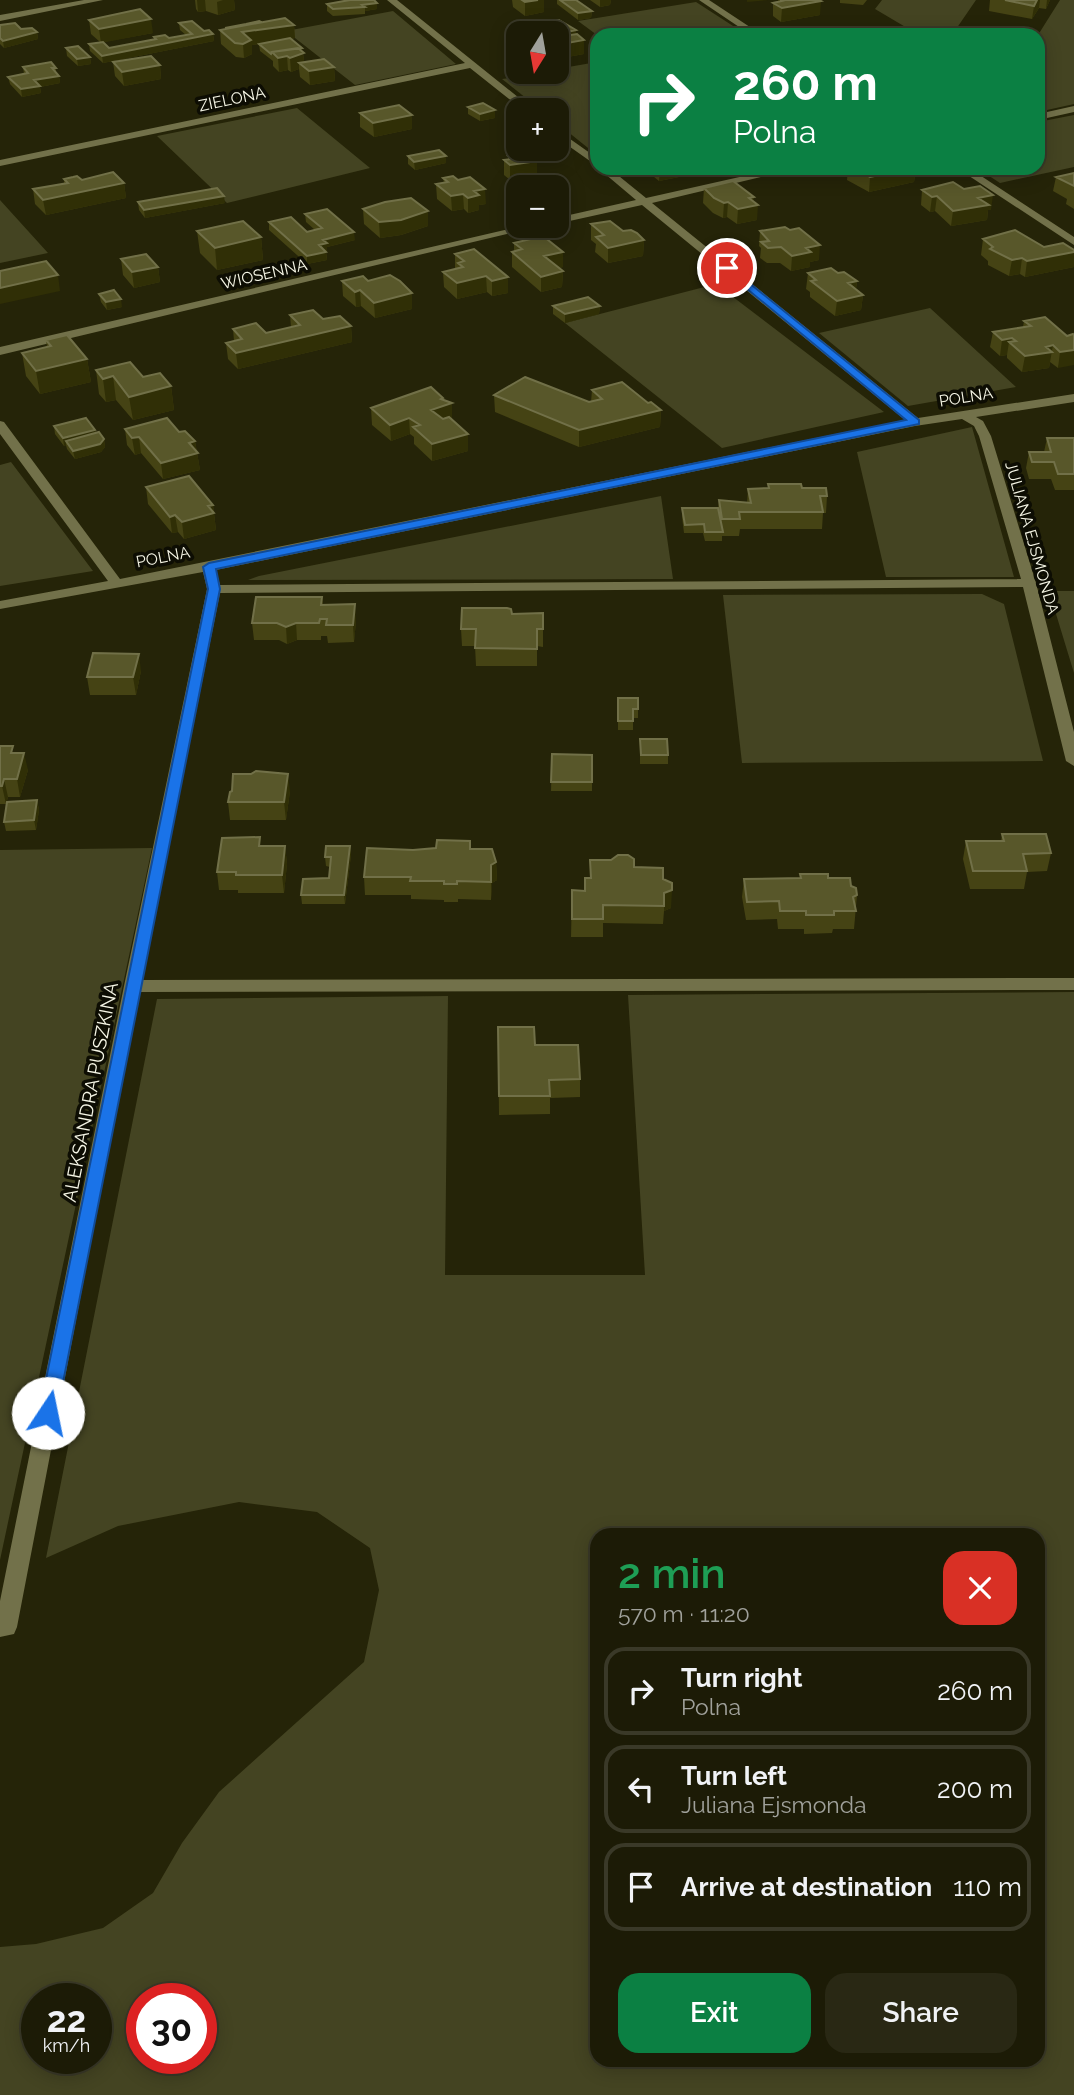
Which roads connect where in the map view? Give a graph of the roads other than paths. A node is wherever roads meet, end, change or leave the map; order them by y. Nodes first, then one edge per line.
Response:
1 (99, 0) edge
2 (391, 0) edge
3 (703, 0) edge
4 (0, 18) edge
5 (746, 28) edge
6 (471, 65) junction
7 (514, 98) edge
8 (1074, 109) edge
9 (1045, 115) edge
10 (569, 142) edge
11 (590, 158) edge
12 (0, 163) edge
13 (612, 175) edge
14 (760, 175) edge
15 (973, 175) edge
16 (644, 200) junction
17 (569, 218) edge
18 (506, 233) edge
19 (1074, 242) edge
20 (0, 351) edge
21 (1074, 398) edge
22 (965, 415) junction
23 (915, 422) junction
24 (0, 425) edge
25 (209, 567) junction
26 (1028, 583) junction
27 (117, 584) junction
28 (214, 589) junction
29 (0, 605) edge
30 (1074, 761) edge
31 (1074, 984) edge
32 (132, 986) junction
33 (3, 1627) edge

1 - 4 street
2 - 6 street
3 - 5 street
6 - 7 street
6 - 12 street, ZIELONA
8 - 9 street
10 - 11 street
13 - 16 street
14 - 16 street
15 - 19 street
16 - 17 street
16 - 23 street
18 - 20 street, WIOSENNA
21 - 22 street, POLNA
22 - 23 street, POLNA
22 - 26 street, JULIANA EJSMONDA
23 - 25 street, POLNA
24 - 27 street
25 - 27 street, POLNA
25 - 28 street, ALEKSANDRA PUSZKINA
26 - 28 street
26 - 30 street, JULIANA EJSMONDA
27 - 29 street, POLNA
28 - 32 street, ALEKSANDRA PUSZKINA
31 - 32 street
32 - 33 street, ALEKSANDRA PUSZKINA

